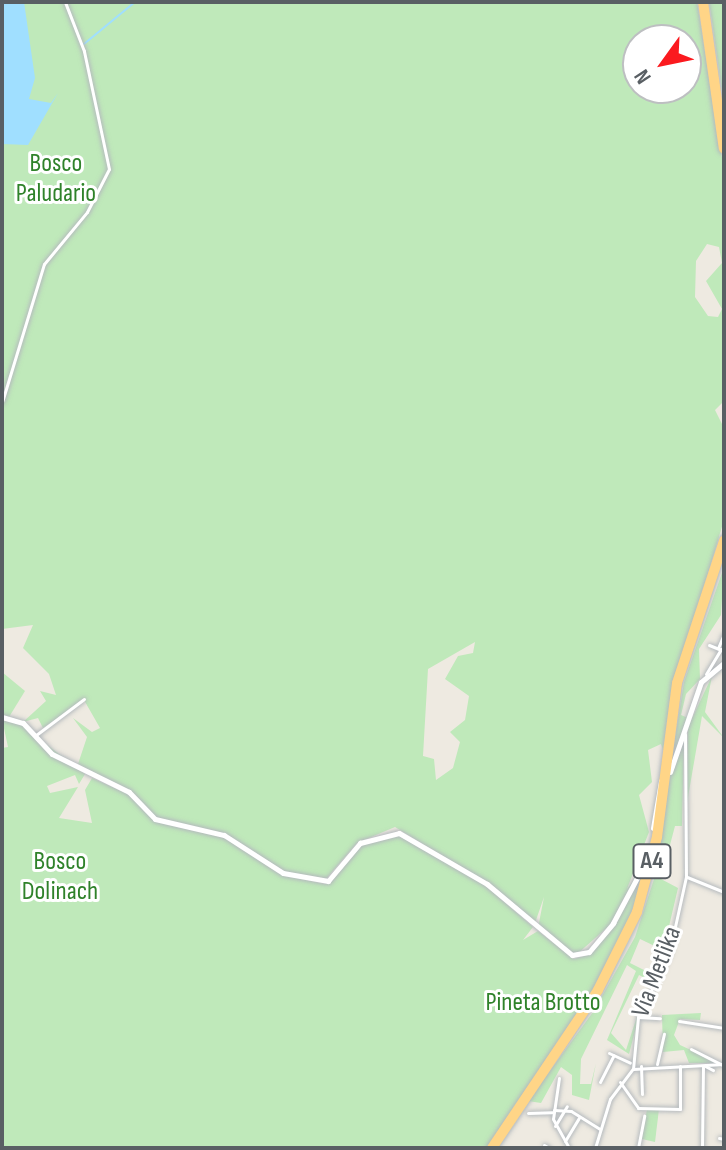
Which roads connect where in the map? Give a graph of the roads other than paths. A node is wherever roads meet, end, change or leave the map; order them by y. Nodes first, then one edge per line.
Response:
1 (65, 2) edge
2 (705, 2) edge
3 (724, 121) edge
4 (724, 149) edge
5 (2, 402) edge
6 (724, 541) edge
7 (724, 555) edge
8 (724, 634) edge
9 (709, 645) dead end
10 (721, 649) edge
11 (724, 663) edge
12 (706, 674) junction
13 (83, 699) dead end
14 (2, 717) edge
15 (685, 731) junction
16 (36, 735) junction
17 (670, 772) dead end
18 (661, 781) dead end
19 (686, 877) junction
20 (724, 892) edge
21 (703, 1014) dead end
22 (638, 1017) junction
23 (660, 1018) dead end
24 (679, 1021) dead end
25 (704, 1023) junction
26 (723, 1026) edge
27 (664, 1034) dead end
28 (691, 1049) dead end
29 (630, 1063) junction
30 (657, 1064) junction
31 (723, 1064) edge
32 (680, 1065) junction
33 (641, 1066) junction
34 (704, 1066) junction
35 (633, 1069) junction
36 (559, 1078) dead end
37 (600, 1082) dead end
38 (620, 1082) junction
39 (642, 1094) dead end
40 (567, 1106) dead end
41 (552, 1111) junction
42 (564, 1112) junction
43 (528, 1113) dead end
44 (644, 1116) dead end
45 (579, 1118) junction
46 (555, 1126) junction
47 (600, 1129) junction
48 (565, 1142) junction
49 (544, 1145) dead end
50 (494, 1148) edge
51 (549, 1148) edge
52 (571, 1148) edge
53 (595, 1148) edge
54 (638, 1148) edge
55 (702, 1148) edge

1 - 5 street
2 - 3 highway
2 - 4 highway
6 - 50 highway, A4
7 - 50 highway, A4
8 - 10 street
9 - 10 street
10 - 12 street
11 - 12 street
12 - 15 street
13 - 16 street
14 - 16 street
15 - 17 street
15 - 19 street, Via Metlika
16 - 18 street
19 - 20 street
19 - 22 street, Via Metlika
21 - 25 street
22 - 23 street
22 - 29 street, Via Metlika
24 - 25 street
25 - 26 street
27 - 30 street
28 - 31 street
29 - 35 street
29 - 37 street
30 - 32 street
30 - 33 street
31 - 34 street
32 - 34 street
32 - 38 street
33 - 35 street
33 - 39 street
34 - 55 street
35 - 38 street
36 - 41 street
38 - 47 street
40 - 42 street
41 - 42 street
41 - 43 street
41 - 46 street
42 - 45 street
42 - 46 street
44 - 54 street
45 - 47 street
45 - 48 street
46 - 48 street
47 - 53 street
48 - 52 street
49 - 51 street

